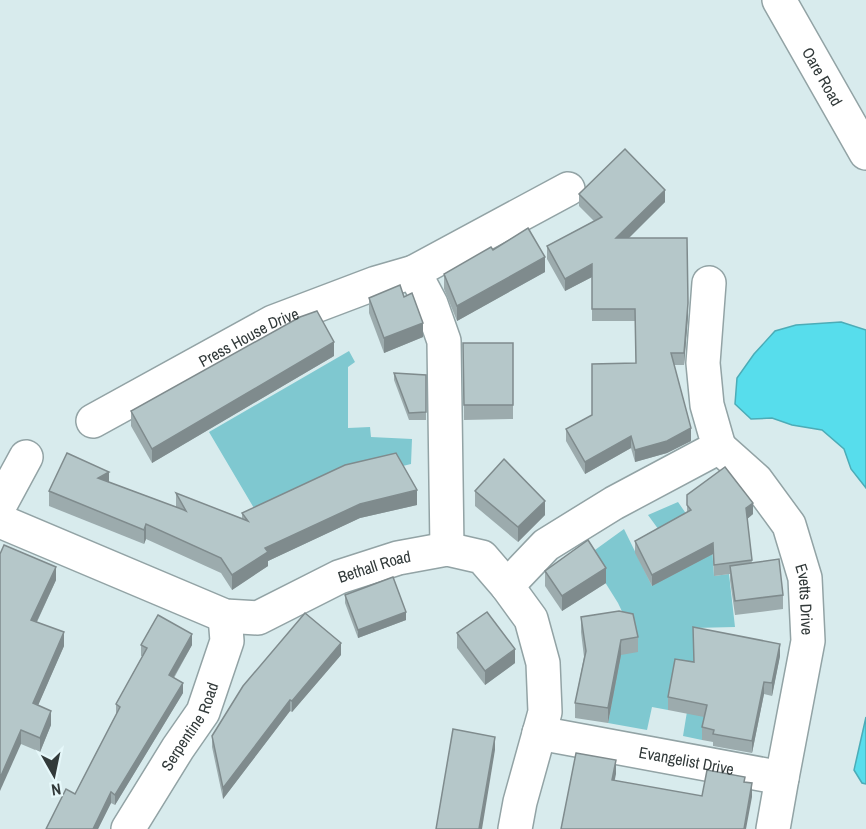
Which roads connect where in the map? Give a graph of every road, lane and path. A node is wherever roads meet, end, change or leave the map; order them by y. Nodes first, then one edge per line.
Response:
1 (779, 0) edge
2 (866, 153) edge
3 (568, 189) dead end
4 (414, 272) junction
5 (709, 283) dead end
6 (93, 421) dead end
7 (719, 447) junction
8 (26, 457) dead end
9 (0, 505) edge
10 (0, 521) edge
11 (447, 549) junction
12 (507, 586) junction
13 (225, 616) junction
14 (539, 733) junction
15 (782, 778) junction
16 (128, 829) edge
17 (515, 829) edge
18 (773, 829) edge

1 - 2 street, Oare Road
3 - 4 street, Press House Drive
4 - 6 street, Press House Drive
4 - 11 street
5 - 7 street
7 - 12 street
7 - 15 street, Evetts Drive
8 - 9 street
10 - 13 street, Bethall Road
11 - 12 street, Bethall Road
11 - 13 street, Bethall Road
12 - 14 street, Bethall Road
13 - 16 street, Serpentine Road
14 - 15 street, Evangelist Drive
14 - 17 street, Bethall Road
15 - 18 street

